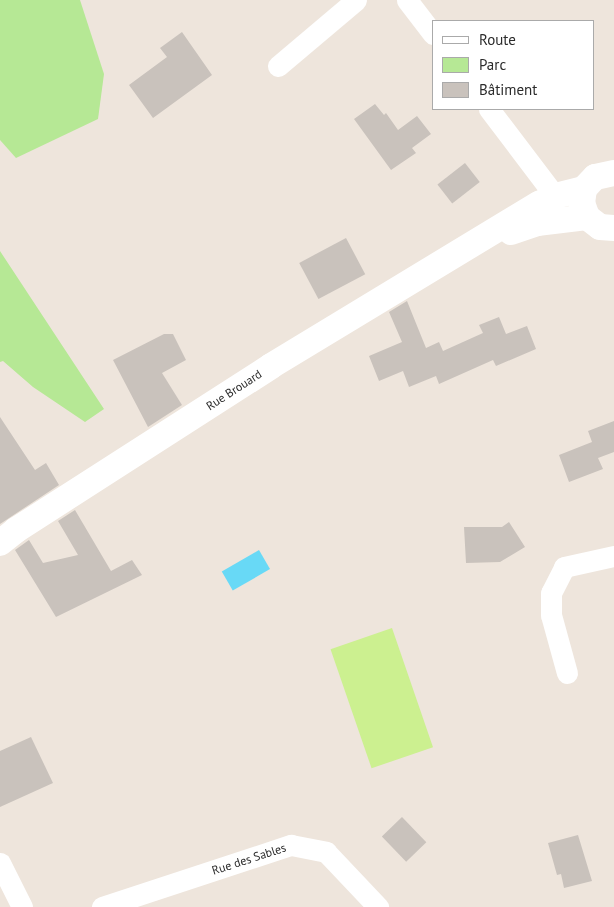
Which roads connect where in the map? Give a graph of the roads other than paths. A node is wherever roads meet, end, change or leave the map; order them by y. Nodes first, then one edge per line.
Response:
1 (356, 0) edge
2 (407, 0) edge
3 (432, 33) edge
4 (278, 66) dead end
5 (490, 110) edge
6 (613, 169) edge
7 (584, 189) junction
8 (555, 196) junction
9 (587, 216) junction
10 (614, 228) edge
11 (473, 246) junction
12 (0, 543) edge
13 (614, 556) edge
14 (567, 673) dead end
15 (0, 863) edge
16 (22, 907) edge
17 (102, 907) edge
18 (378, 907) edge

1 - 4 street
2 - 3 street
5 - 8 street
6 - 7 street
7 - 8 street, Rue Brouard
7 - 9 street
8 - 11 street, Rue Brouard
9 - 10 street
9 - 11 street, Rue Brouard
11 - 12 street, Rue Brouard
13 - 14 street
15 - 16 street
17 - 18 street, Rue des Sables

